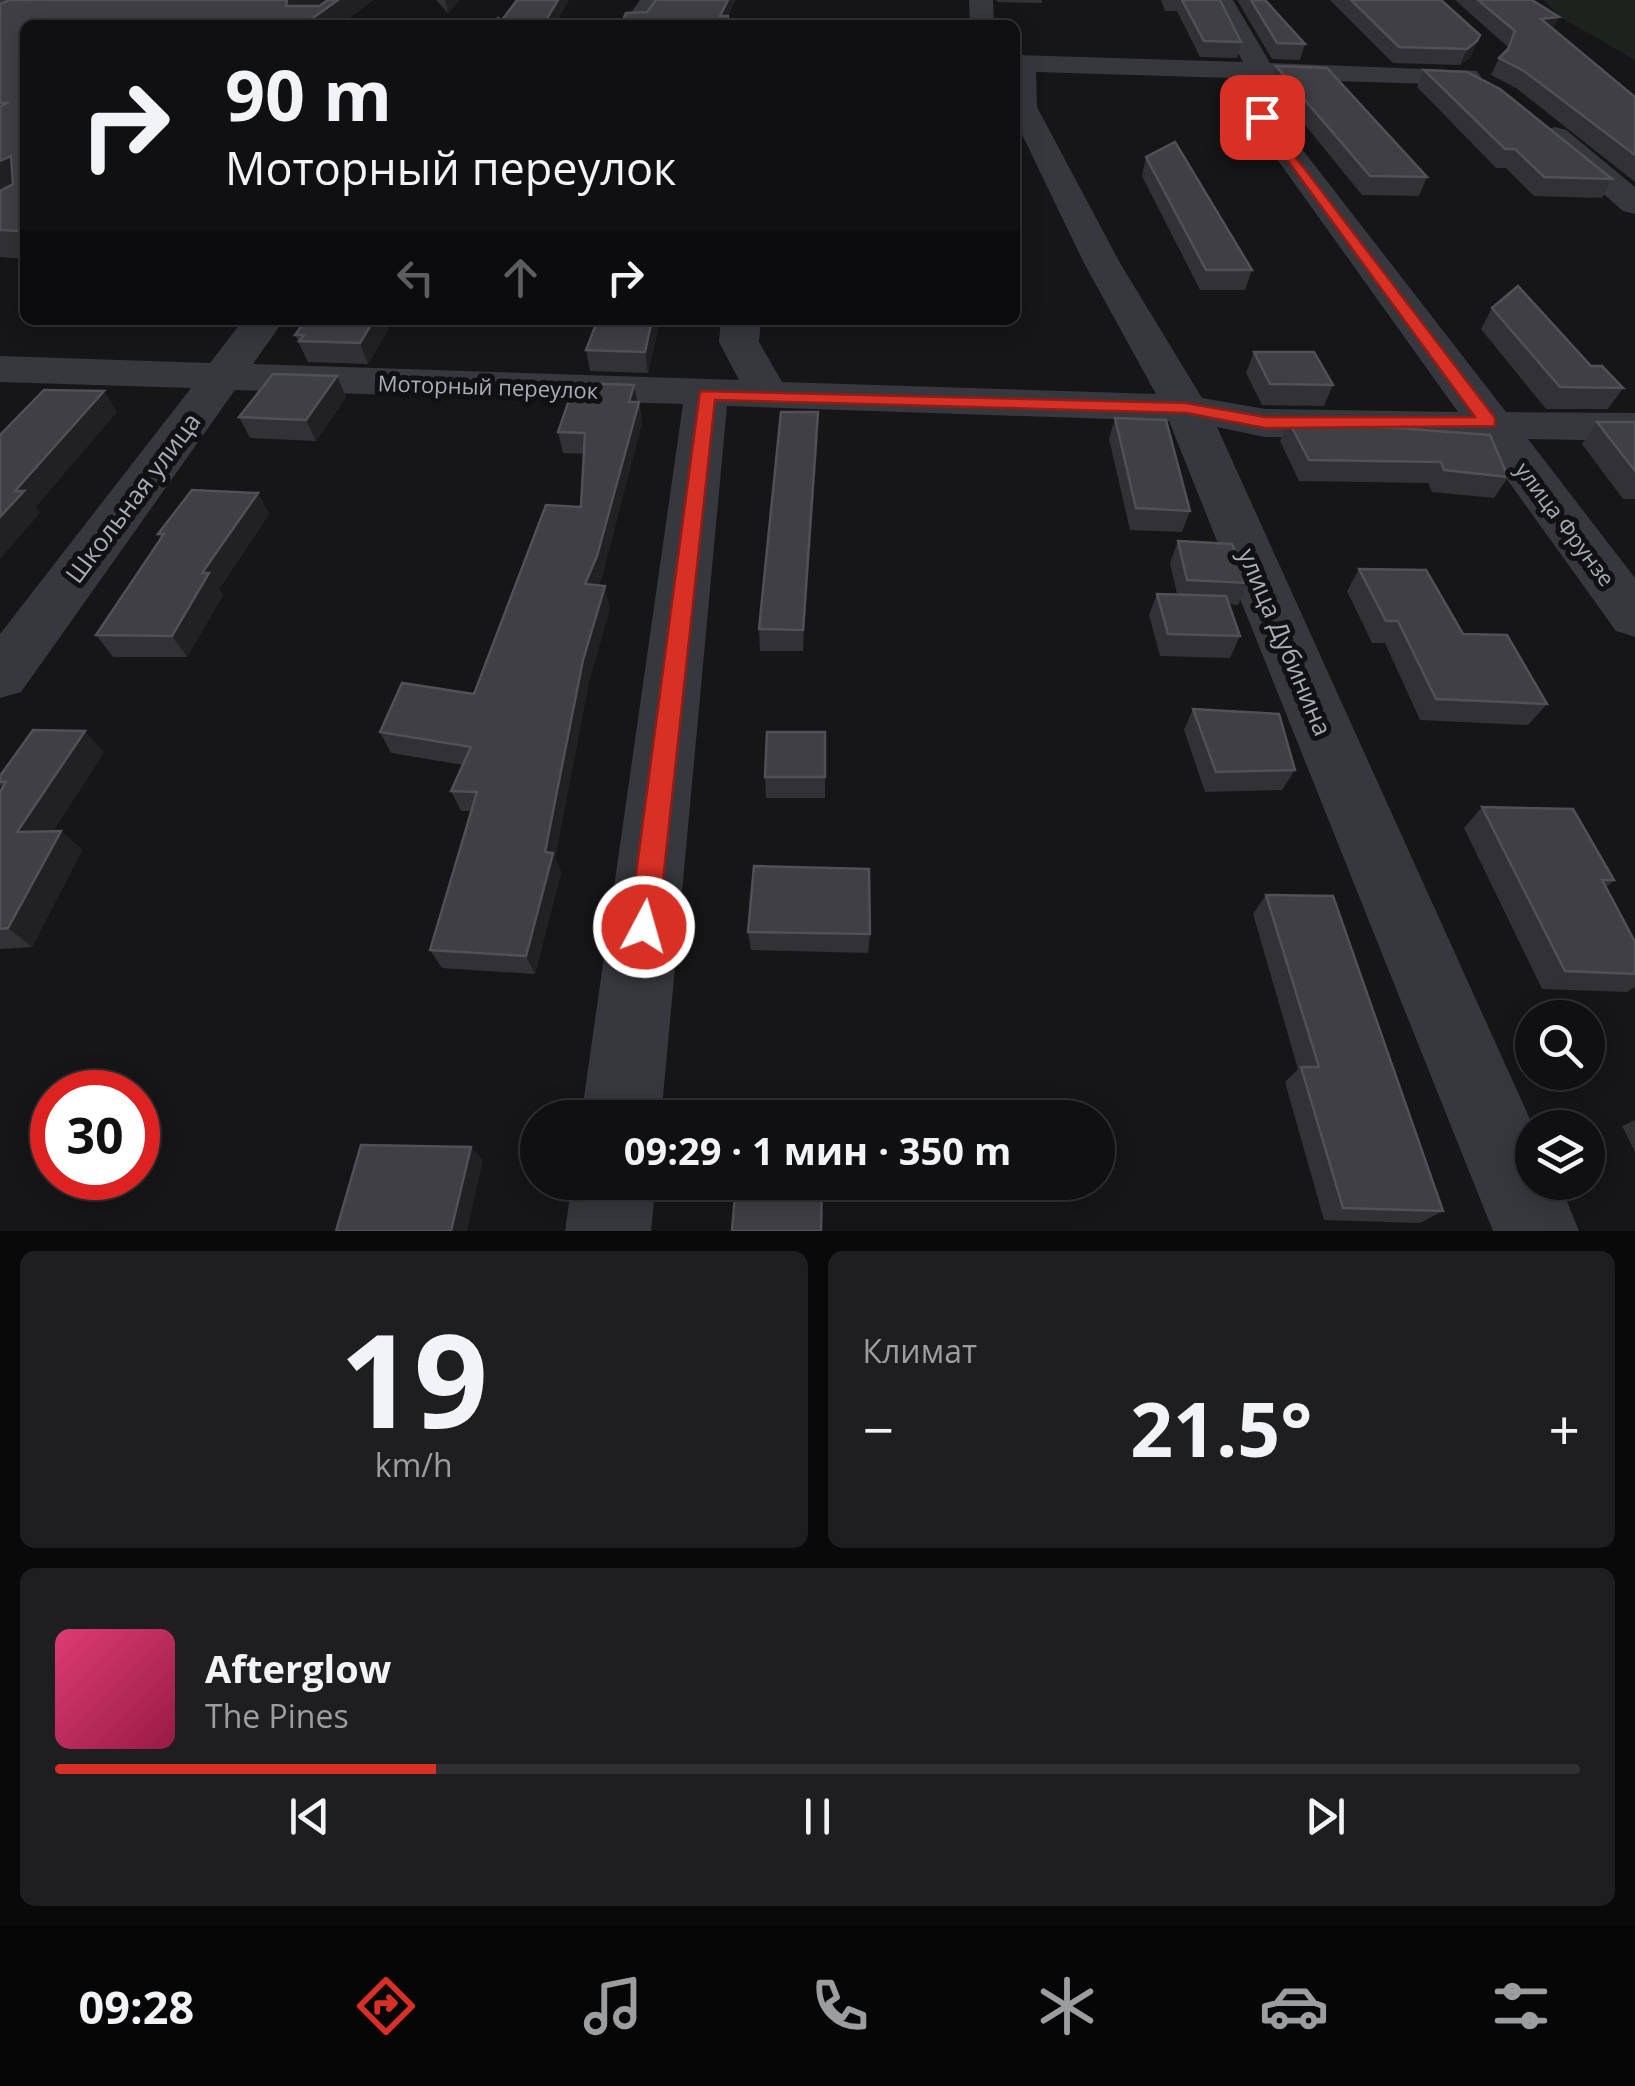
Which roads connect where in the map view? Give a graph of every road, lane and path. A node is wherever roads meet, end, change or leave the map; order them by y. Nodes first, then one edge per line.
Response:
1 (1221, 0) edge
2 (1262, 70) junction
3 (1481, 77) edge
4 (1020, 84) edge
5 (1020, 86) edge
6 (1535, 121) edge
7 (1635, 204) edge
8 (260, 325) edge
9 (741, 325) edge
10 (0, 369) edge
11 (222, 379) junction
12 (706, 394) junction
13 (769, 396) junction
14 (1186, 408) junction
15 (1488, 422) junction
16 (1635, 426) edge
17 (1635, 617) edge
18 (0, 676) edge
19 (623, 1100) edge
20 (612, 1200) edge
21 (608, 1231) edge
22 (1536, 1231) edge

1 - 2 street
2 - 3 street
2 - 4 street
2 - 15 street, улица Фрунзе
5 - 14 street, улица Дубинина
6 - 7 street
8 - 11 street, Школьная улица
9 - 13 street
10 - 11 street, Моторный переулок
11 - 12 street, Моторный переулок
11 - 18 street, Школьная улица
12 - 13 street, Моторный переулок
12 - 19 street
13 - 14 street, Моторный переулок
14 - 15 street, Моторный переулок
14 - 22 street, улица Дубинина
15 - 16 street, Моторный переулок
15 - 17 street, улица Фрунзе
20 - 21 street

